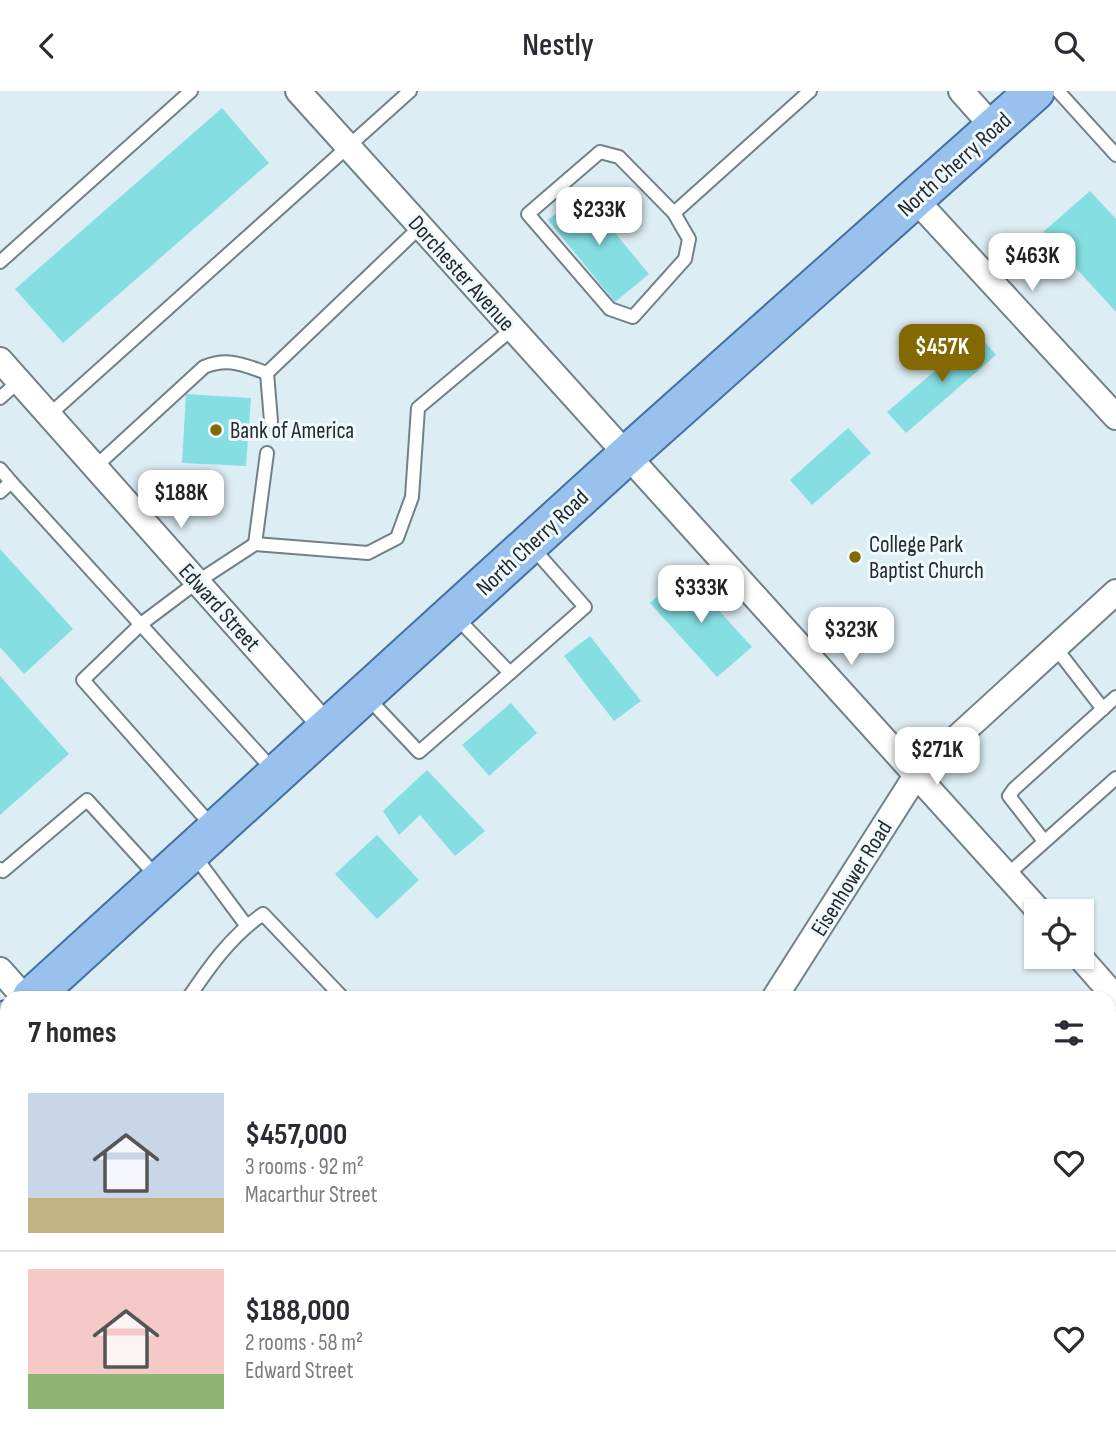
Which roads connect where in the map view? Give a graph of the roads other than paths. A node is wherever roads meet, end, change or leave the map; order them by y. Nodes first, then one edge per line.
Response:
1 (191, 91) edge
2 (298, 91) edge
3 (408, 91) edge
4 (810, 91) edge
5 (961, 91) edge
6 (1035, 91) edge
7 (1058, 91) edge
8 (994, 128) junction
9 (347, 145) junction
10 (1116, 155) edge
11 (915, 199) junction
12 (674, 213) junction
13 (420, 227) junction
14 (0, 262) edge
15 (512, 330) junction
16 (0, 360) edge
17 (267, 373) junction
18 (19, 381) junction
19 (0, 398) edge
20 (49, 415) junction
21 (1116, 417) edge
22 (271, 421) dead end
23 (267, 453) dead end
24 (628, 454) junction
25 (95, 467) junction
26 (0, 469) edge
27 (11, 482) junction
28 (0, 492) edge
29 (255, 544) junction
30 (529, 544) junction
31 (197, 582) junction
32 (1116, 592) edge
33 (454, 614) junction
34 (141, 624) junction
35 (1055, 647) junction
36 (510, 673) junction
37 (365, 695) junction
38 (1116, 697) edge
39 (1103, 709) junction
40 (328, 729) junction
41 (917, 774) junction
42 (278, 775) junction
43 (1116, 778) edge
44 (203, 841) junction
45 (1044, 841) junction
46 (0, 869) edge
47 (1007, 875) junction
48 (161, 881) junction
49 (1028, 899) edge
50 (246, 925) junction
51 (1091, 969) edge
52 (0, 970) edge
53 (19, 991) edge
54 (39, 991) edge
55 (193, 991) edge
56 (336, 991) edge
57 (779, 991) edge
58 (1110, 991) edge

1 - 14 lane
2 - 9 street, Dorchester Avenue
3 - 9 lane
4 - 12 lane
5 - 8 street
6 - 8 main road, North Cherry Road
7 - 10 lane
8 - 11 main road, North Cherry Road
9 - 13 street, Dorchester Avenue
9 - 20 lane
11 - 21 street
11 - 24 main road, North Cherry Road
12 - 12 lane
13 - 15 street, Dorchester Avenue
13 - 17 lane
15 - 24 street, Dorchester Avenue
15 - 29 lane
16 - 18 street, Edward Street
17 - 22 lane
17 - 25 lane
18 - 19 lane
18 - 20 street, Edward Street
20 - 25 street, Edward Street
23 - 29 lane
24 - 30 main road, North Cherry Road
24 - 41 street, Dorchester Avenue
25 - 31 street, Edward Street
26 - 27 lane
27 - 28 lane
27 - 34 lane
29 - 31 lane
30 - 33 main road, North Cherry Road
30 - 36 lane
31 - 34 lane
31 - 40 street, Edward Street
32 - 35 street, Eisenhower Road
33 - 36 lane
33 - 37 main road, North Cherry Road
34 - 42 lane
34 - 44 lane
35 - 39 lane
35 - 41 street, Eisenhower Road
36 - 37 lane
37 - 40 main road, North Cherry Road
38 - 39 lane
39 - 45 lane
40 - 42 main road, North Cherry Road
41 - 47 street, Dorchester Avenue
41 - 57 street, Eisenhower Road
42 - 44 main road, North Cherry Road
43 - 45 lane
44 - 48 main road, North Cherry Road
44 - 50 lane
45 - 47 lane
46 - 48 lane
47 - 49 street, Dorchester Avenue
48 - 54 main road, North Cherry Road
50 - 55 lane
50 - 56 lane
51 - 58 street
52 - 53 street

